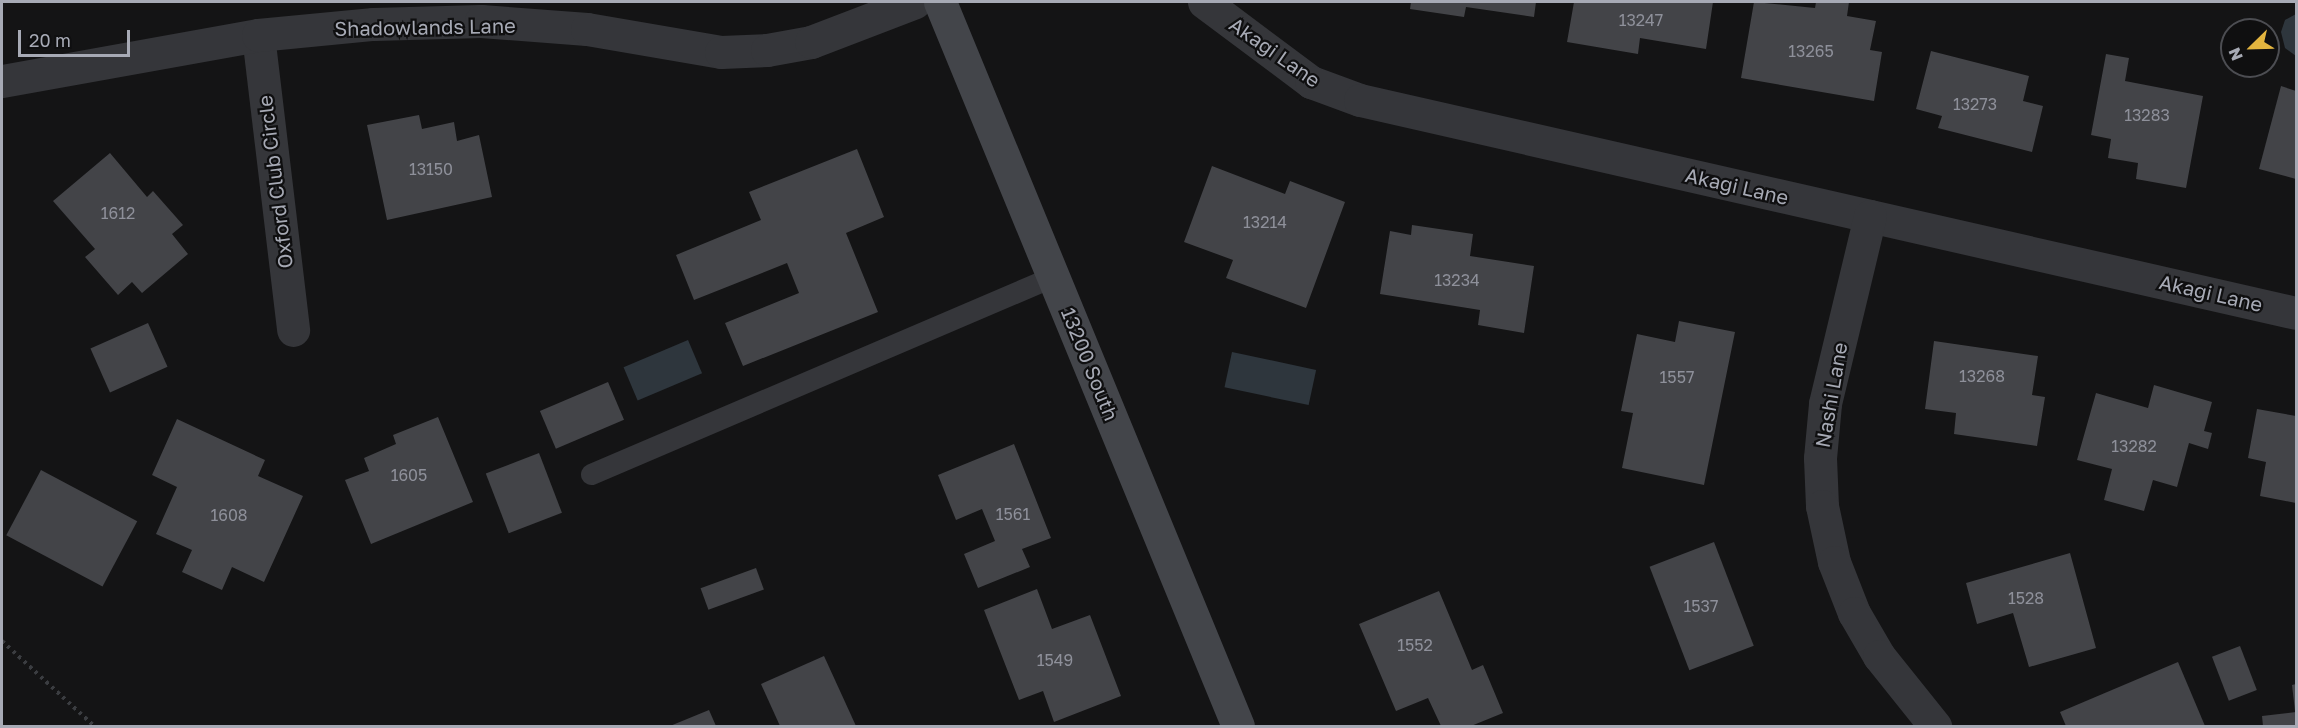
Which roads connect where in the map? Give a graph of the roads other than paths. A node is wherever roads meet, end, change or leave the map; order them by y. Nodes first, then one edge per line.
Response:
1 (915, 2) edge
2 (940, 2) edge
3 (1204, 2) edge
4 (258, 35) junction
5 (2, 81) edge
6 (1870, 216) junction
7 (1053, 276) junction
8 (2296, 313) edge
9 (293, 330) dead end
10 (591, 474) dead end
11 (1238, 726) edge
12 (1935, 726) edge

1 - 4 street, Shadowlands Lane
2 - 7 street, 13200 South
3 - 6 street, Akagi Lane
4 - 5 street, Shadowlands Lane
4 - 9 street, Oxford Club Circle
6 - 8 street, Akagi Lane
6 - 12 street, Nashi Lane
7 - 10 lane
7 - 11 street, 13200 South

